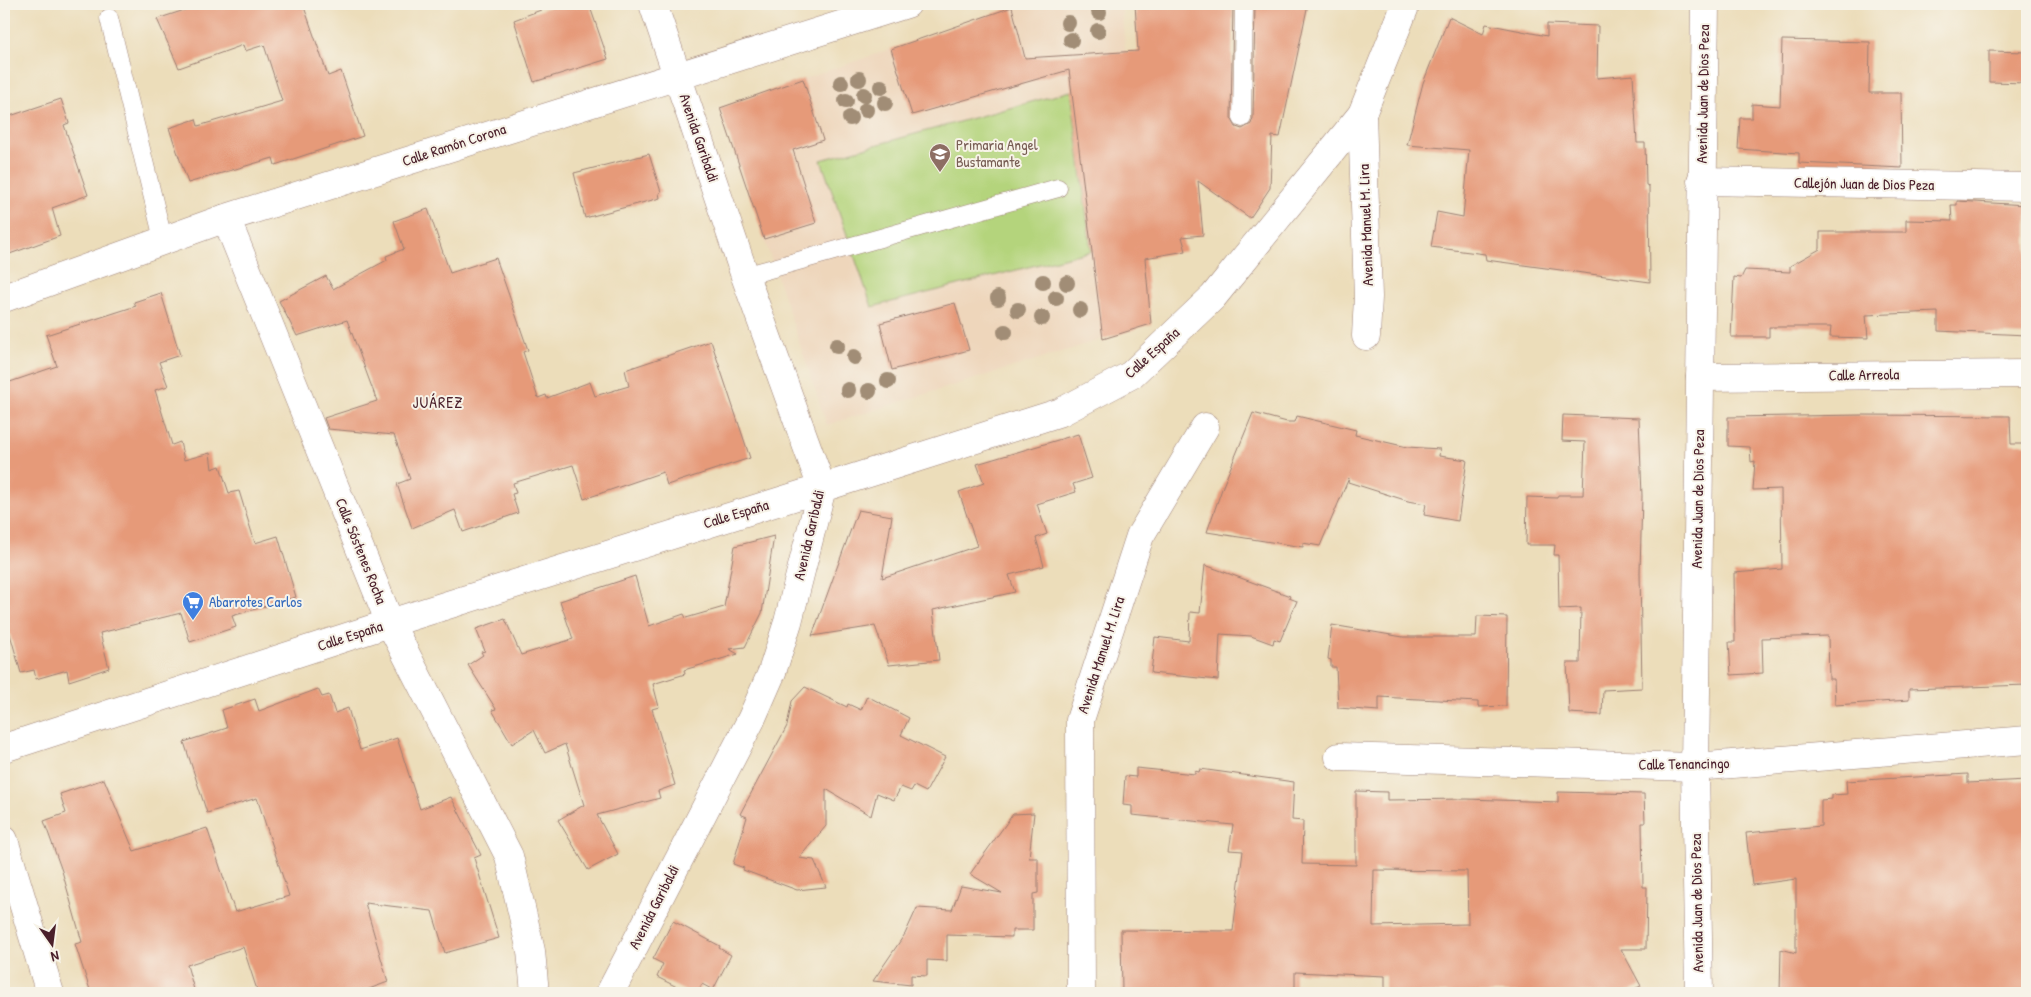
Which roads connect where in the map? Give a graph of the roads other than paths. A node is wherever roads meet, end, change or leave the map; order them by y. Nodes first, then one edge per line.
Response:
1 (653, 4) edge
2 (907, 4) edge
3 (1244, 4) edge
4 (1406, 4) edge
5 (1705, 4) edge
6 (109, 18) dead end
7 (678, 74) junction
8 (1362, 114) junction
9 (1242, 118) dead end
10 (1701, 181) junction
11 (2027, 187) edge
12 (1058, 188) dead end
13 (226, 218) junction
14 (163, 239) junction
15 (745, 276) junction
16 (4, 298) edge
17 (1366, 336) dead end
18 (2027, 374) edge
19 (1700, 377) junction
20 (1204, 427) dead end
21 (822, 488) junction
22 (390, 623) junction
23 (2027, 740) edge
24 (4, 748) edge
25 (1339, 757) dead end
26 (1694, 766) junction
27 (4, 840) edge
28 (50, 993) edge
29 (535, 993) edge
30 (610, 993) edge
31 (1081, 993) edge
32 (1699, 993) edge

1 - 7 street, Avenida Garibaldi
2 - 7 street, Calle Ramón Corona
3 - 9 lane
4 - 8 street
5 - 10 street, Avenida Juan de Dios Peza
6 - 14 lane
7 - 13 street, Calle Ramón Corona
7 - 15 street, Avenida Garibaldi
8 - 17 street, Avenida Manuel M. Lira
8 - 21 street, Calle España
10 - 11 street, Callejón Juan de Dios Peza
10 - 19 street, Avenida Juan de Dios Peza
12 - 15 lane
13 - 14 street, Calle Ramón Corona
13 - 22 street, Calle Sóstenes Rocha
14 - 16 street, Calle Ramón Corona
15 - 21 street, Avenida Garibaldi
18 - 19 street, Calle Arreola
19 - 26 street, Avenida Juan de Dios Peza
20 - 31 street, Avenida Manuel M. Lira
21 - 22 street, Calle España
21 - 30 street, Avenida Garibaldi
22 - 24 street, Calle España
22 - 29 street, Calle Sóstenes Rocha
23 - 26 street, Calle Tenancingo
25 - 26 street, Calle Tenancingo
26 - 32 street, Avenida Juan de Dios Peza
27 - 28 street

